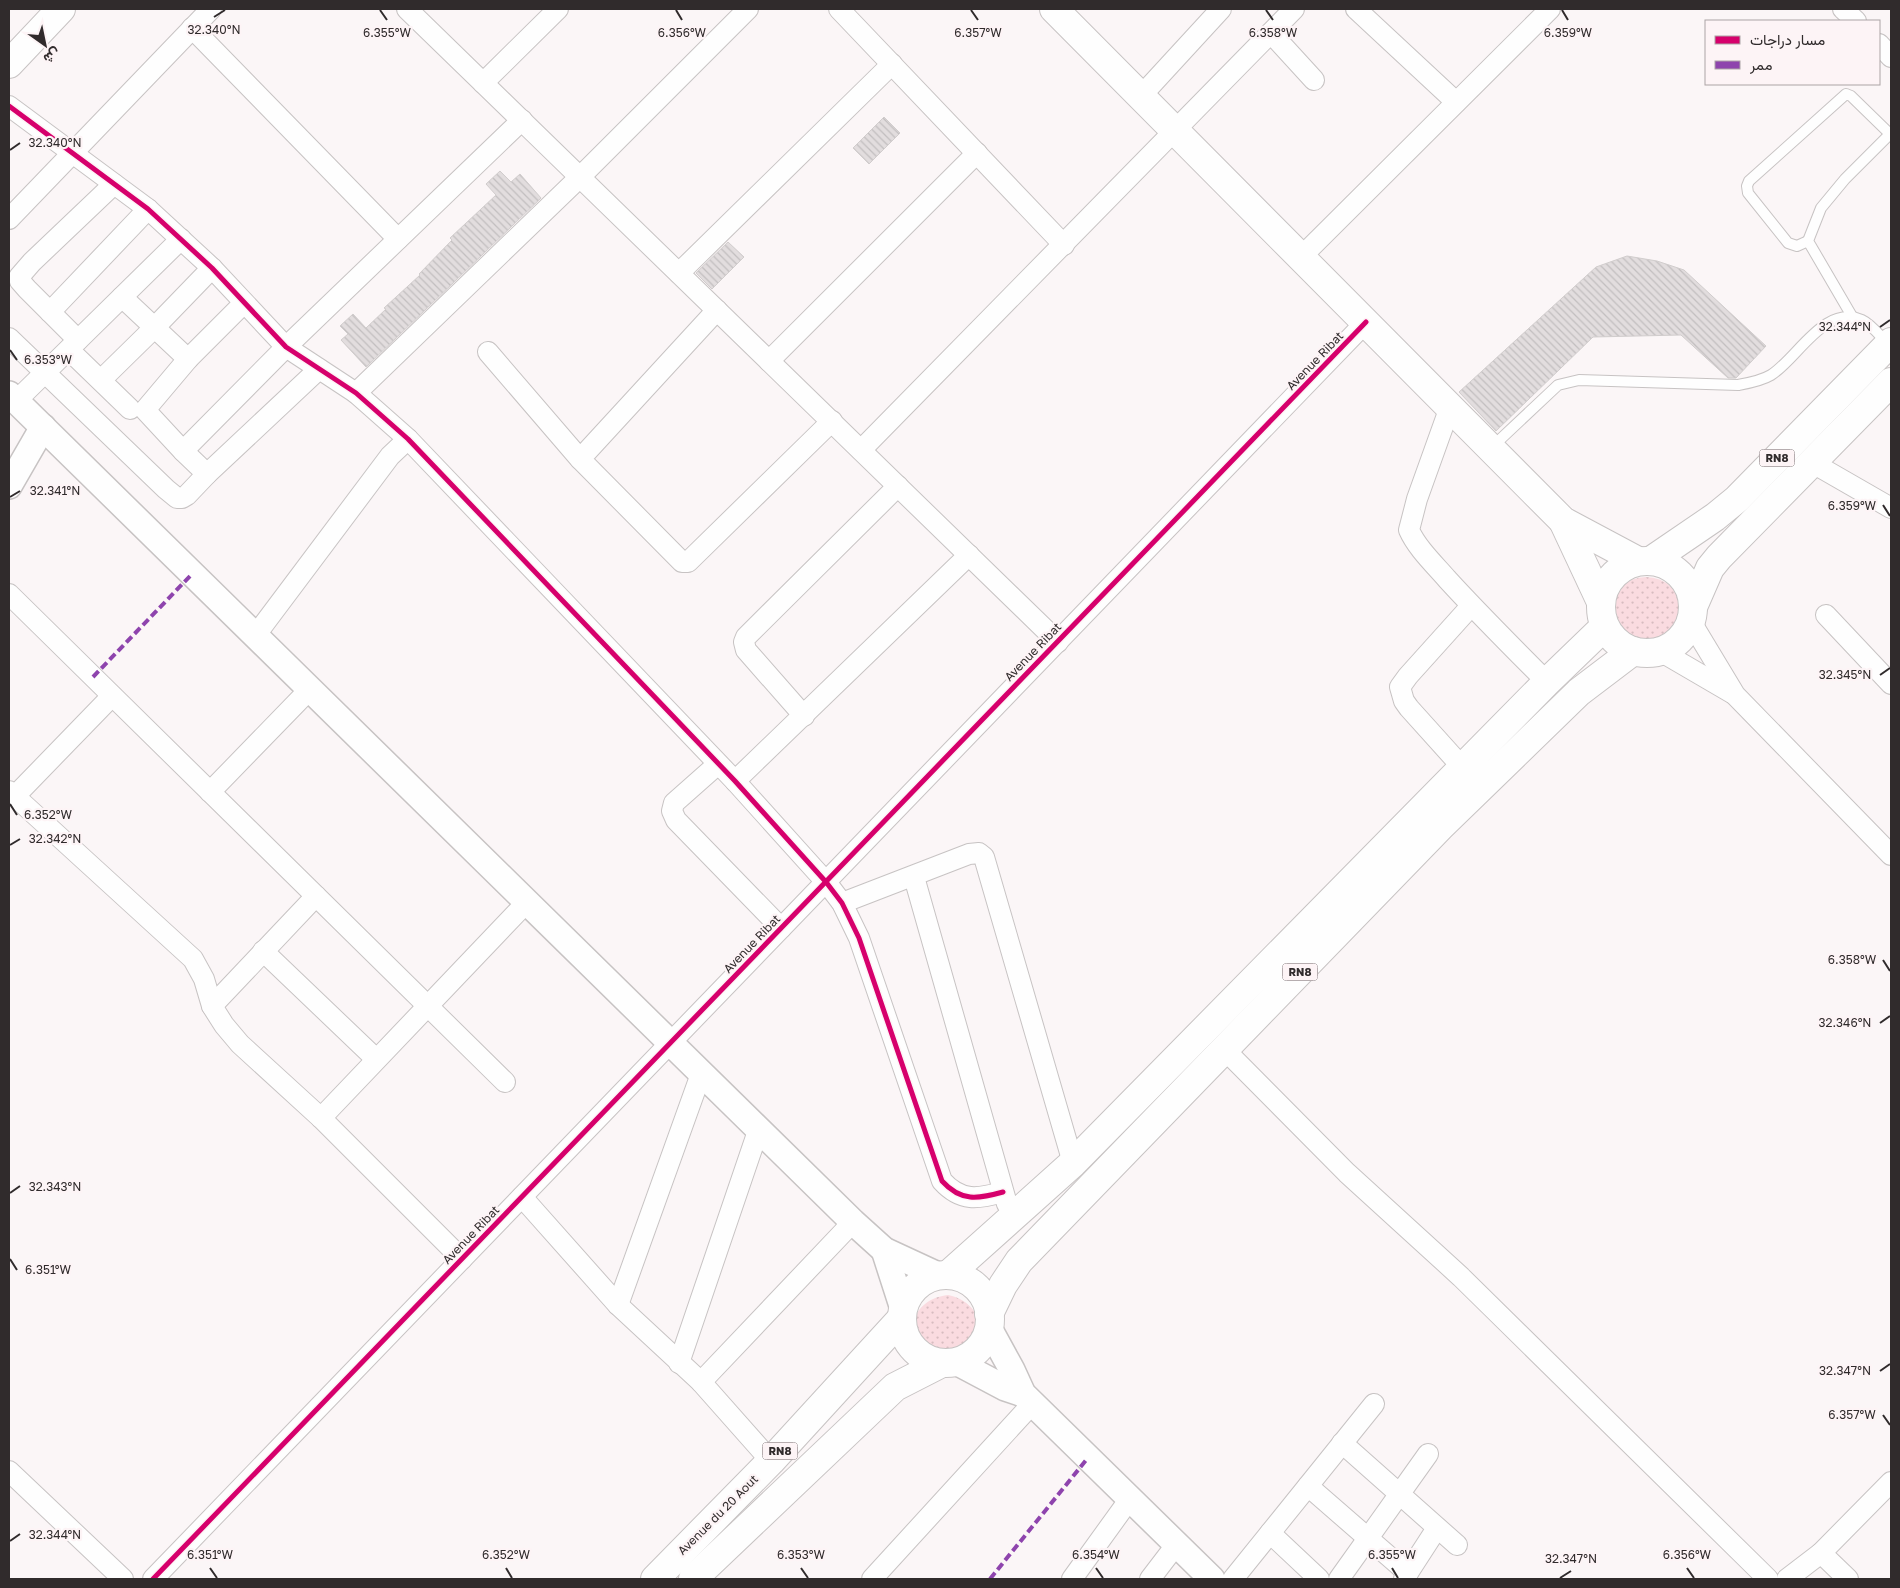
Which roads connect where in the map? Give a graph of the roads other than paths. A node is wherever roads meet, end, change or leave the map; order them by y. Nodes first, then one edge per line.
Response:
1 (61, 9) edge
2 (210, 9) edge
3 (407, 9) edge
4 (558, 9) edge
5 (748, 9) edge
6 (839, 9) edge
7 (1221, 9) edge
8 (1294, 9) edge
9 (1356, 9) edge
10 (1550, 9) edge
11 (1844, 9) edge
12 (1064, 12) edge
13 (1855, 20) edge
14 (192, 28) junction
15 (1271, 33) junction
16 (1880, 45) edge
17 (1891, 57) edge
18 (9, 64) edge
19 (892, 64) junction
20 (1314, 80) dead end
21 (483, 83) junction
22 (1141, 96) junction
23 (1456, 102) junction
24 (9, 106) edge
25 (522, 120) junction
26 (1176, 131) junction
27 (1891, 134) edge
28 (73, 153) junction
29 (977, 153) junction
30 (580, 177) junction
31 (114, 184) junction
32 (148, 209) junction
33 (9, 219) edge
34 (398, 239) junction
35 (181, 240) junction
36 (1808, 241) junction
37 (1064, 245) junction
38 (1301, 257) junction
39 (212, 268) junction
40 (679, 273) junction
41 (122, 297) junction
42 (244, 302) junction
43 (717, 310) junction
44 (50, 312) junction
45 (1853, 318) junction
46 (1366, 322) junction
47 (154, 328) junction
48 (9, 338) edge
49 (1890, 343) edge
50 (73, 345) junction
51 (286, 347) junction
52 (488, 352) dead end
53 (188, 359) junction
54 (769, 361) junction
55 (319, 369) junction
56 (45, 372) junction
57 (101, 380) junction
58 (1891, 382) edge
59 (356, 393) junction
60 (12, 398) edge
61 (1450, 407) junction
62 (130, 409) dead end
63 (832, 421) junction
64 (43, 427) junction
65 (408, 439) junction
66 (1491, 449) junction
67 (861, 450) junction
68 (183, 451) junction
69 (580, 459) junction
70 (1811, 462) junction
71 (207, 474) junction
72 (9, 486) edge
73 (898, 486) junction
74 (1891, 508) edge
75 (1563, 521) junction
76 (969, 555) junction
77 (1645, 560) junction
78 (9, 594) edge
79 (1600, 600) junction
80 (1471, 606) junction
81 (1692, 615) junction
82 (1826, 615) dead end
83 (1604, 627) junction
84 (255, 636) junction
85 (1058, 642) junction
86 (1660, 651) junction
87 (1634, 652) junction
88 (1547, 682) junction
89 (1891, 684) edge
90 (310, 690) junction
91 (1735, 695) junction
92 (112, 696) junction
93 (804, 716) junction
94 (718, 764) junction
95 (1462, 768) junction
96 (736, 781) junction
97 (210, 792) junction
98 (12, 794) edge
99 (1891, 855) edge
100 (914, 877) junction
101 (826, 882) junction
102 (316, 896) junction
103 (526, 903) junction
104 (842, 903) junction
105 (781, 928) junction
106 (263, 951) junction
107 (212, 1006) junction
108 (428, 1006) junction
109 (670, 1044) junction
110 (1225, 1050) junction
111 (376, 1059) junction
112 (701, 1074) junction
113 (504, 1082) dead end
114 (321, 1118) junction
115 (758, 1131) junction
116 (1073, 1163) junction
117 (1003, 1192) junction
118 (522, 1197) junction
119 (1012, 1218) junction
120 (853, 1222) junction
121 (884, 1250) junction
122 (462, 1259) junction
123 (943, 1275) junction
124 (618, 1305) junction
125 (902, 1314) junction
126 (989, 1321) junction
127 (679, 1362) junction
128 (949, 1362) junction
129 (700, 1382) junction
130 (1027, 1399) junction
131 (1374, 1404) dead end
132 (1342, 1443) junction
133 (1428, 1454) dead end
134 (771, 1462) junction
135 (9, 1471) edge
136 (1891, 1482) edge
137 (1308, 1486) junction
138 (1399, 1494) junction
139 (1129, 1500) junction
140 (1437, 1528) junction
141 (1270, 1533) junction
142 (1368, 1538) junction
143 (1176, 1545) junction
144 (1457, 1545) dead end
145 (1821, 1553) junction
146 (1406, 1576) edge
147 (123, 1579) edge
148 (153, 1579) edge
149 (655, 1579) edge
150 (692, 1579) edge
151 (872, 1579) edge
152 (1072, 1579) edge
153 (1150, 1579) edge
154 (1212, 1579) edge
155 (1232, 1579) edge
156 (1320, 1579) edge
157 (1339, 1579) edge
158 (1768, 1579) edge
159 (1787, 1579) edge
160 (1848, 1579) edge

1 - 18 main road
2 - 14 street
3 - 21 street
4 - 21 street
5 - 30 street
6 - 19 street
7 - 22 street
8 - 15 street
9 - 23 street
10 - 23 street
11 - 13 street
12 - 22 main road
14 - 28 street
14 - 34 street
15 - 20 street
15 - 26 street
16 - 17 street
19 - 29 street
19 - 40 street
21 - 25 street
22 - 26 main road
23 - 38 street
24 - 28 street
25 - 30 street
25 - 34 street
26 - 37 street
26 - 38 main road
27 - 36 lane
27 - 36 lane
28 - 31 street
28 - 33 street
29 - 37 street
29 - 54 street
30 - 40 street
30 - 59 street
31 - 32 street
31 - 44 street
32 - 35 street
32 - 44 street
34 - 51 street
35 - 39 street
35 - 41 street
36 - 45 lane
37 - 67 street
38 - 46 main road
39 - 42 street
39 - 47 street
40 - 43 street
41 - 47 street
41 - 50 street
42 - 51 street
42 - 53 street
43 - 54 street
43 - 69 street
44 - 50 street
45 - 49 lane
45 - 66 lane
46 - 61 main road
46 - 85 street, Avenue Ribat
47 - 53 street
47 - 57 street
48 - 56 street
49 - 77 main road, RN8
50 - 56 street
50 - 57 street
51 - 55 street
51 - 68 street
52 - 69 street
53 - 68 street
54 - 63 street
55 - 59 street
55 - 71 street
56 - 60 street
56 - 71 street
57 - 62 street
58 - 70 main road, RN8
59 - 65 street
60 - 64 street
61 - 66 main road
61 - 80 street
63 - 67 street
63 - 69 street
64 - 72 street
64 - 84 street
65 - 84 street
65 - 94 street
66 - 75 main road
67 - 73 street
68 - 71 street
70 - 74 street
70 - 81 main road, RN8
73 - 76 street
73 - 93 street
75 - 77 main road
75 - 79 main road
76 - 85 street
76 - 93 street
77 - 79 main road, RN8
77 - 81 main road
78 - 92 street
79 - 83 main road
80 - 88 street
80 - 95 street
81 - 86 main road, RN8
81 - 91 street
82 - 89 street
83 - 87 main road
83 - 88 main road, RN8
84 - 90 street
85 - 101 street, Avenue Ribat
86 - 87 main road, RN8
86 - 91 street
87 - 110 main road, RN8
88 - 95 main road, RN8
90 - 97 street
90 - 103 street
91 - 99 street
92 - 97 street
92 - 98 street
93 - 96 street
94 - 96 street
94 - 105 street
95 - 116 main road, RN8
96 - 101 street
97 - 102 street
98 - 107 street
100 - 104 street
100 - 116 street
100 - 117 street
101 - 104 street
101 - 105 street, Avenue Ribat
102 - 106 street
102 - 108 street
103 - 108 street
103 - 109 street
104 - 117 street
105 - 109 street, Avenue Ribat
106 - 107 street
106 - 111 street
107 - 114 street
108 - 111 street
108 - 113 street
109 - 112 street
109 - 118 street, Avenue Ribat
110 - 126 main road, RN8
110 - 158 street
111 - 114 street
112 - 115 street
112 - 124 street
114 - 122 street
115 - 120 street
115 - 127 street
116 - 119 main road, RN8
117 - 119 street
118 - 122 street, Avenue Ribat
118 - 124 street
119 - 123 main road, RN8
120 - 121 street
120 - 129 street
121 - 123 street
121 - 125 street
122 - 148 street, Avenue Ribat
123 - 125 main road, RN8
123 - 126 main road
124 - 127 street
125 - 128 main road
125 - 134 main road, Avenue du 20 Aout / RN8
126 - 128 main road, RN8
126 - 130 street
127 - 129 street
128 - 130 street
128 - 150 main road, RN8
129 - 134 street
130 - 139 street
130 - 151 street
131 - 132 street
132 - 137 street
132 - 138 street
133 - 138 street
134 - 149 main road, Avenue du 20 Aout / RN8
135 - 147 street
136 - 145 street
137 - 141 street
137 - 142 street
138 - 140 street
138 - 142 street
139 - 143 street
139 - 152 street
140 - 144 street
140 - 146 street
141 - 155 street
141 - 156 street
142 - 146 street
142 - 157 street
143 - 153 street
143 - 154 street
145 - 159 street
145 - 160 street

